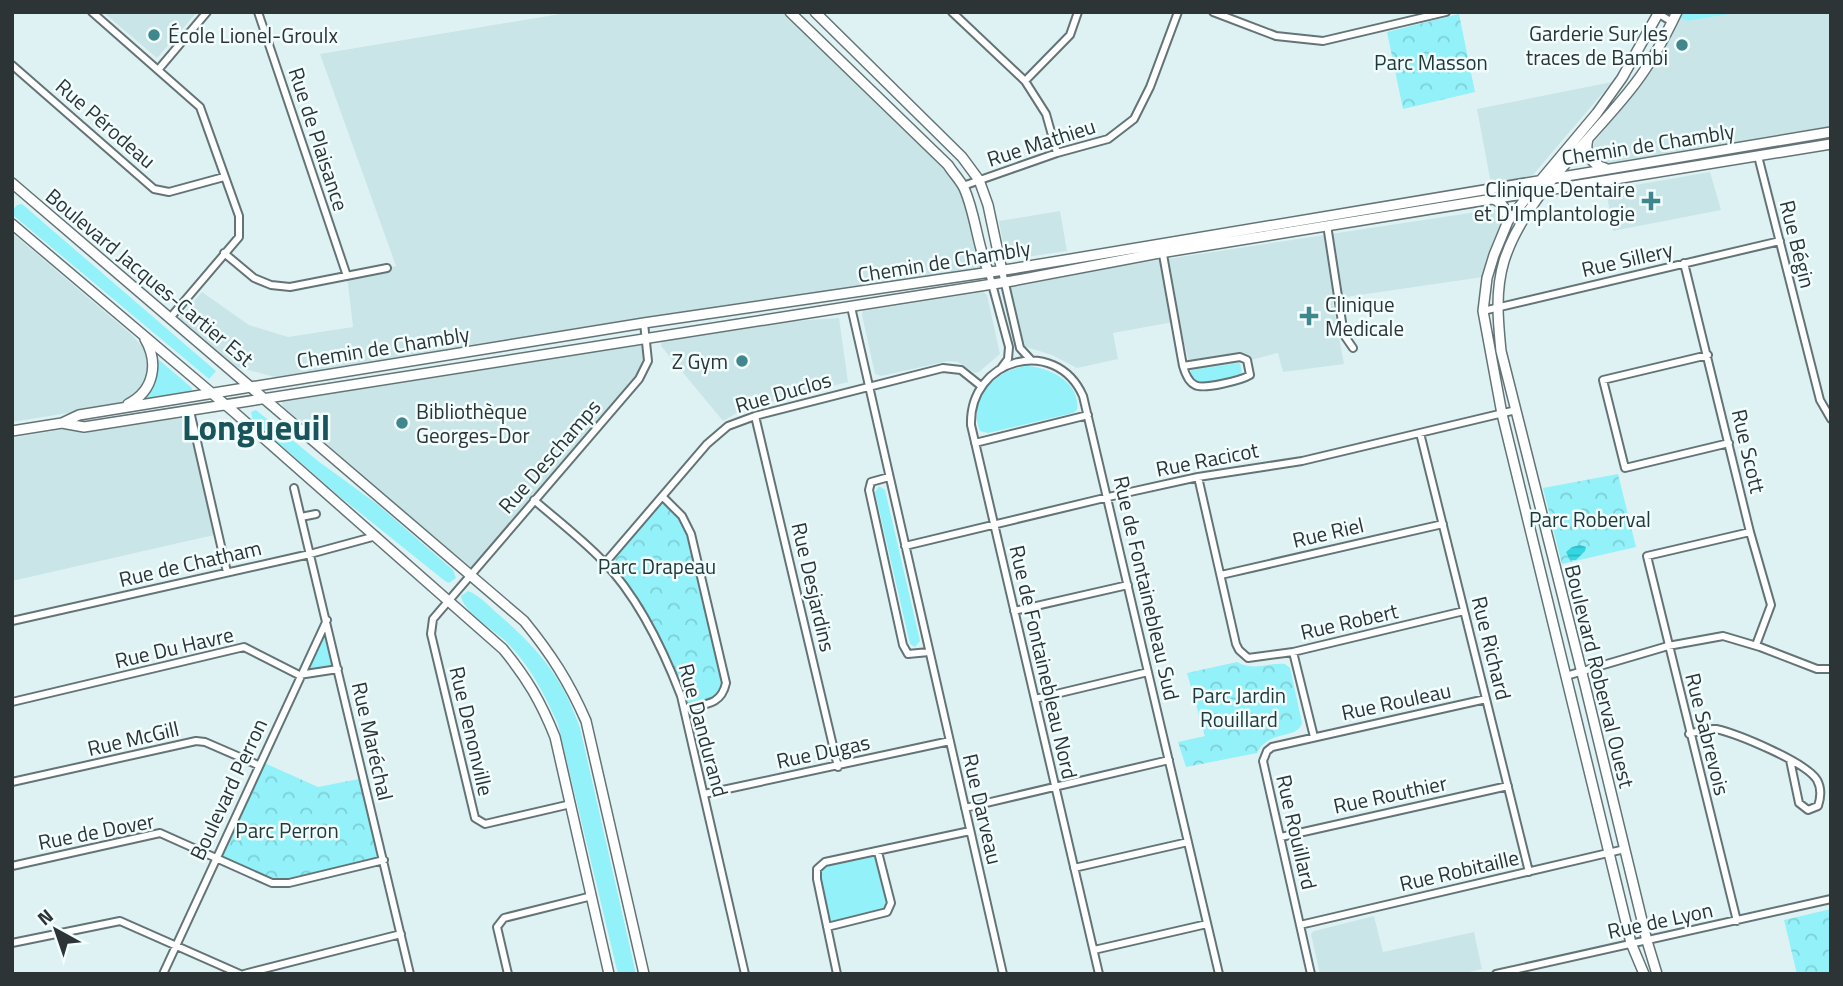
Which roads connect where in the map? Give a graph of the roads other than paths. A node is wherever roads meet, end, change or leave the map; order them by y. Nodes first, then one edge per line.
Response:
1 (92, 12) edge
2 (207, 12) edge
3 (258, 12) edge
4 (790, 12) edge
5 (815, 12) edge
6 (952, 12) edge
7 (1078, 12) edge
8 (1178, 12) edge
9 (1213, 12) edge
10 (1446, 12) edge
11 (1677, 12) edge
12 (1658, 13) edge
13 (1672, 22) junction
14 (12, 65) edge
15 (158, 70) junction
16 (1622, 78) junction
17 (1025, 81) junction
18 (1633, 85) junction
19 (1831, 132) edge
20 (1588, 138) junction
21 (1831, 144) edge
22 (1057, 153) junction
23 (1758, 156) junction
24 (1606, 168) junction
25 (224, 177) junction
26 (1555, 177) junction
27 (1541, 179) junction
28 (979, 180) junction
29 (12, 183) edge
30 (963, 186) junction
31 (1545, 190) junction
32 (1531, 192) junction
33 (1491, 198) junction
34 (1325, 216) junction
35 (1508, 221) junction
36 (12, 224) edge
37 (1327, 227) junction
38 (1780, 241) junction
39 (1162, 248) junction
40 (224, 253) junction
41 (1684, 263) junction
42 (387, 268) dead end
43 (1002, 271) junction
44 (989, 273) junction
45 (347, 276) junction
46 (1004, 282) junction
47 (992, 284) junction
48 (851, 307) junction
49 (1497, 308) junction
50 (1483, 311) junction
51 (170, 318) junction
52 (644, 323) junction
53 (142, 335) junction
54 (646, 337) junction
55 (1353, 348) dead end
56 (1708, 355) junction
57 (1033, 361) junction
58 (1183, 366) junction
59 (1001, 368) junction
60 (252, 386) junction
61 (869, 386) junction
62 (981, 386) junction
63 (211, 393) junction
64 (287, 395) junction
65 (266, 398) junction
66 (226, 405) junction
67 (121, 408) junction
68 (1516, 410) junction
69 (190, 411) junction
70 (284, 414) junction
71 (1502, 414) junction
72 (1088, 415) junction
73 (755, 416) junction
74 (1831, 419) edge
75 (62, 423) junction
76 (12, 431) edge
77 (1420, 433) junction
78 (975, 443) junction
79 (1729, 443) junction
80 (889, 477) junction
81 (1198, 477) junction
82 (294, 488) dead end
83 (663, 497) junction
84 (1107, 498) junction
85 (534, 500) junction
86 (316, 514) dead end
87 (301, 517) junction
88 (994, 524) junction
89 (1443, 524) junction
90 (1750, 532) junction
91 (376, 536) junction
92 (905, 545) junction
93 (310, 554) junction
94 (605, 563) junction
95 (227, 572) junction
96 (1221, 575) junction
97 (470, 576) junction
98 (1128, 585) junction
99 (449, 601) junction
100 (1014, 611) junction
101 (1464, 611) junction
102 (327, 620) junction
103 (12, 621) edge
104 (1756, 645) junction
105 (1668, 646) junction
106 (929, 652) junction
107 (1293, 652) junction
108 (338, 669) junction
109 (1831, 669) edge
110 (1148, 672) junction
111 (1582, 672) junction
112 (299, 675) junction
113 (1566, 676) junction
114 (1035, 699) junction
115 (1486, 699) junction
116 (12, 702) edge
117 (684, 709) junction
118 (1689, 734) junction
119 (1314, 737) junction
120 (950, 741) junction
121 (1169, 760) junction
122 (1790, 760) junction
123 (258, 765) junction
124 (838, 767) junction
125 (12, 782) edge
126 (1055, 786) junction
127 (1508, 786) junction
128 (704, 794) junction
129 (571, 804) junction
130 (965, 808) junction
131 (970, 831) junction
132 (1280, 836) junction
133 (1188, 842) junction
134 (1625, 849) junction
135 (878, 852) junction
136 (1609, 853) junction
137 (217, 857) junction
138 (384, 860) junction
139 (12, 866) edge
140 (1074, 868) junction
141 (1529, 872) junction
142 (592, 896) junction
143 (1831, 899) edge
144 (1737, 921) junction
145 (1207, 924) junction
146 (1300, 925) junction
147 (827, 928) junction
148 (401, 934) junction
149 (1647, 941) junction
150 (12, 943) edge
151 (1631, 943) junction
152 (176, 946) junction
153 (1094, 950) junction
154 (1530, 970) edge
155 (163, 974) edge
156 (242, 974) edge
157 (410, 974) edge
158 (508, 974) edge
159 (609, 974) edge
160 (644, 974) edge
161 (745, 974) edge
162 (837, 974) edge
163 (1003, 974) edge
164 (1099, 974) edge
165 (1219, 974) edge
166 (1311, 974) edge
167 (1496, 974) edge
168 (1644, 974) edge
169 (1657, 974) edge

1 - 15 street
2 - 15 street
3 - 45 street, Rue de Plaisance
4 - 30 main road
5 - 28 main road
6 - 17 street
7 - 17 street
8 - 22 street, Rue Mathieu
9 - 10 street
11 - 13 main road, Boulevard Roberval Ouest
12 - 13 street
12 - 16 main road, Boulevard Roberval Ouest
13 - 18 main road, Boulevard Roberval Ouest
14 - 25 street, Rue Pérodeau
15 - 25 street
16 - 18 main road
16 - 27 main road, Boulevard Roberval Ouest
17 - 22 street
18 - 20 main road, Boulevard Roberval Ouest
19 - 24 main road, Chemin de Chambly
20 - 24 main road
20 - 26 main road, Boulevard Roberval Ouest
21 - 23 main road, Chemin de Chambly
22 - 28 street, Rue Mathieu
23 - 31 main road, Chemin de Chambly
23 - 38 street, Rue Bégin
24 - 26 main road, Chemin de Chambly
25 - 40 street
26 - 27 main road, Chemin de Chambly
26 - 31 main road, Boulevard Roberval Ouest
27 - 32 main road, Boulevard Roberval Ouest
27 - 34 main road, Chemin de Chambly
28 - 30 street, Rue Mathieu
28 - 43 main road
29 - 51 main road, Boulevard Jacques-Cartier Est
30 - 44 main road
31 - 32 main road, Chemin de Chambly
31 - 49 main road, Boulevard Roberval Ouest
32 - 33 main road, Chemin de Chambly
32 - 35 main road, Boulevard Roberval Ouest
33 - 35 main road
33 - 37 main road, Chemin de Chambly
34 - 37 street
34 - 39 main road, Chemin de Chambly
35 - 50 main road, Boulevard Roberval Ouest
36 - 53 main road
37 - 39 main road, Chemin de Chambly
37 - 55 street
38 - 41 street, Rue Sillery
38 - 74 street, Rue Bégin
39 - 43 main road, Chemin de Chambly
39 - 46 main road, Chemin de Chambly
39 - 58 street
40 - 45 street
40 - 51 street
41 - 49 street, Rue Sillery
41 - 56 street, Rue Scott
42 - 45 street
43 - 44 main road, Chemin de Chambly
43 - 46 street
44 - 47 street
44 - 52 main road, Chemin de Chambly
46 - 47 main road, Chemin de Chambly
46 - 57 street
47 - 48 main road, Chemin de Chambly
47 - 59 street
48 - 54 main road, Chemin de Chambly
48 - 61 street, Rue Darveau
49 - 50 street, Rue Sillery
49 - 68 main road, Boulevard Roberval Ouest
50 - 71 main road, Boulevard Roberval Ouest
51 - 60 main road, Boulevard Jacques-Cartier Est
52 - 54 street, Rue Deschamps
52 - 60 main road, Chemin de Chambly
53 - 63 main road
53 - 67 main road
54 - 64 main road, Chemin de Chambly
54 - 85 street, Rue Deschamps
56 - 79 street, Rue Scott
56 - 79 street
57 - 59 street
57 - 72 street, Rue de Fontainebleau Sud
58 - 58 street
59 - 62 street
60 - 63 main road, Chemin de Chambly
60 - 65 main road, Boulevard Jacques-Cartier Est
61 - 62 street, Rue Duclos
61 - 73 street, Rue Duclos
61 - 80 street, Rue Darveau
62 - 78 street, Rue de Fontainebleau Nord
63 - 66 main road
63 - 67 main road, Chemin de Chambly
64 - 65 main road, Chemin de Chambly
64 - 70 main road
65 - 66 main road, Chemin de Chambly
65 - 70 main road, Boulevard Jacques-Cartier Est
66 - 69 main road, Chemin de Chambly
66 - 91 main road
67 - 75 main road, Chemin de Chambly
68 - 71 street, Rue Racicot
68 - 111 main road, Boulevard Roberval Ouest
69 - 75 main road, Chemin de Chambly
69 - 95 street
70 - 97 main road, Boulevard Jacques-Cartier Est
71 - 77 street, Rue Racicot
71 - 113 main road, Boulevard Roberval Ouest
72 - 78 street
72 - 84 street, Rue de Fontainebleau Sud
73 - 83 street, Rue Duclos
73 - 124 street, Rue Desjardins
75 - 76 main road, Chemin de Chambly
77 - 81 street, Rue Racicot
77 - 89 street, Rue Richard
78 - 88 street, Rue de Fontainebleau Nord
79 - 90 street, Rue Scott
80 - 92 street, Rue Darveau
80 - 106 street
81 - 84 street, Rue Racicot
81 - 96 street
82 - 87 street, Rue Maréchal
83 - 94 street, Rue Duclos
83 - 117 street
84 - 88 street, Rue Racicot
84 - 98 street, Rue de Fontainebleau Sud
85 - 94 street, Rue Dandurand
85 - 97 street, Rue Deschamps
86 - 87 street
87 - 93 street, Rue Maréchal
88 - 92 street, Rue Racicot
88 - 100 street, Rue de Fontainebleau Nord
89 - 96 street, Rue Riel
89 - 101 street, Rue Richard
90 - 104 street, Rue Scott
90 - 105 street, Rue Sabrevois
91 - 93 street, Rue de Chatham
91 - 99 main road
92 - 106 street, Rue Darveau
93 - 95 street, Rue de Chatham
93 - 102 street, Rue Maréchal
94 - 117 street, Rue Dandurand
95 - 103 street, Rue de Chatham
96 - 107 street, Rue Robert
97 - 99 street, Rue Deschamps
97 - 160 main road, Boulevard Jacques-Cartier Est
98 - 100 street
98 - 110 street, Rue de Fontainebleau Sud
99 - 129 main road
99 - 129 street, Rue Denonville
100 - 114 street, Rue de Fontainebleau Nord
101 - 107 street, Rue Robert
101 - 115 street, Rue Richard
102 - 108 street, Rue Maréchal
102 - 112 street, Boulevard Perron
104 - 105 street
104 - 109 street
105 - 111 street
105 - 118 street, Rue Sabrevois
106 - 120 street, Rue Darveau
107 - 119 street
108 - 112 street
108 - 138 street, Rue Maréchal
110 - 114 street
110 - 121 street, Rue de Fontainebleau Sud
111 - 113 street
111 - 134 main road, Boulevard Roberval Ouest
112 - 116 street, Rue Du Havre
112 - 123 street, Boulevard Perron
113 - 136 main road, Boulevard Roberval Ouest
114 - 126 street, Rue de Fontainebleau Nord
115 - 119 street, Rue Rouleau
115 - 127 street, Rue Richard
117 - 128 street, Rue Dandurand
118 - 122 street
118 - 144 street, Rue Sabrevois
119 - 132 street, Rue Rouillard
120 - 124 street, Rue Dugas
120 - 130 street, Rue Darveau
121 - 126 street
121 - 133 street, Rue de Fontainebleau Sud
122 - 122 street
123 - 125 street, Rue McGill
123 - 137 street, Boulevard Perron
124 - 128 street, Rue Dugas
126 - 130 street
126 - 140 street, Rue de Fontainebleau Nord
127 - 132 street, Rue Routhier
127 - 141 street, Rue Richard
128 - 161 street, Rue Dandurand
129 - 142 main road
130 - 131 street, Rue Darveau
131 - 135 street
131 - 163 street, Rue Darveau
132 - 146 street, Rue Rouillard
133 - 140 street
133 - 145 street, Rue de Fontainebleau Sud
134 - 136 street, Rue Robitaille
134 - 149 main road, Boulevard Roberval Ouest
135 - 147 street
135 - 147 street
136 - 141 street, Rue Robitaille
136 - 151 main road, Boulevard Roberval Ouest
137 - 138 street, Rue de Dover
137 - 139 street, Rue de Dover
137 - 152 street, Boulevard Perron
138 - 148 street, Rue Maréchal
140 - 153 street, Rue de Fontainebleau Nord
141 - 146 street, Rue Robitaille
142 - 158 street
142 - 159 main road
143 - 144 street, Rue de Lyon
144 - 149 street, Rue de Lyon
145 - 153 street
145 - 165 street, Rue de Fontainebleau Sud
146 - 166 street, Rue Rouillard
147 - 162 street
148 - 156 street
148 - 157 street, Rue Maréchal
149 - 151 street, Rue de Lyon
149 - 169 main road, Boulevard Roberval Ouest
150 - 152 street
151 - 154 street, Rue de Lyon
151 - 168 main road, Boulevard Roberval Ouest
152 - 155 street, Boulevard Perron
152 - 156 street
153 - 164 street, Rue de Fontainebleau Nord
154 - 167 street, Rue de Lyon

